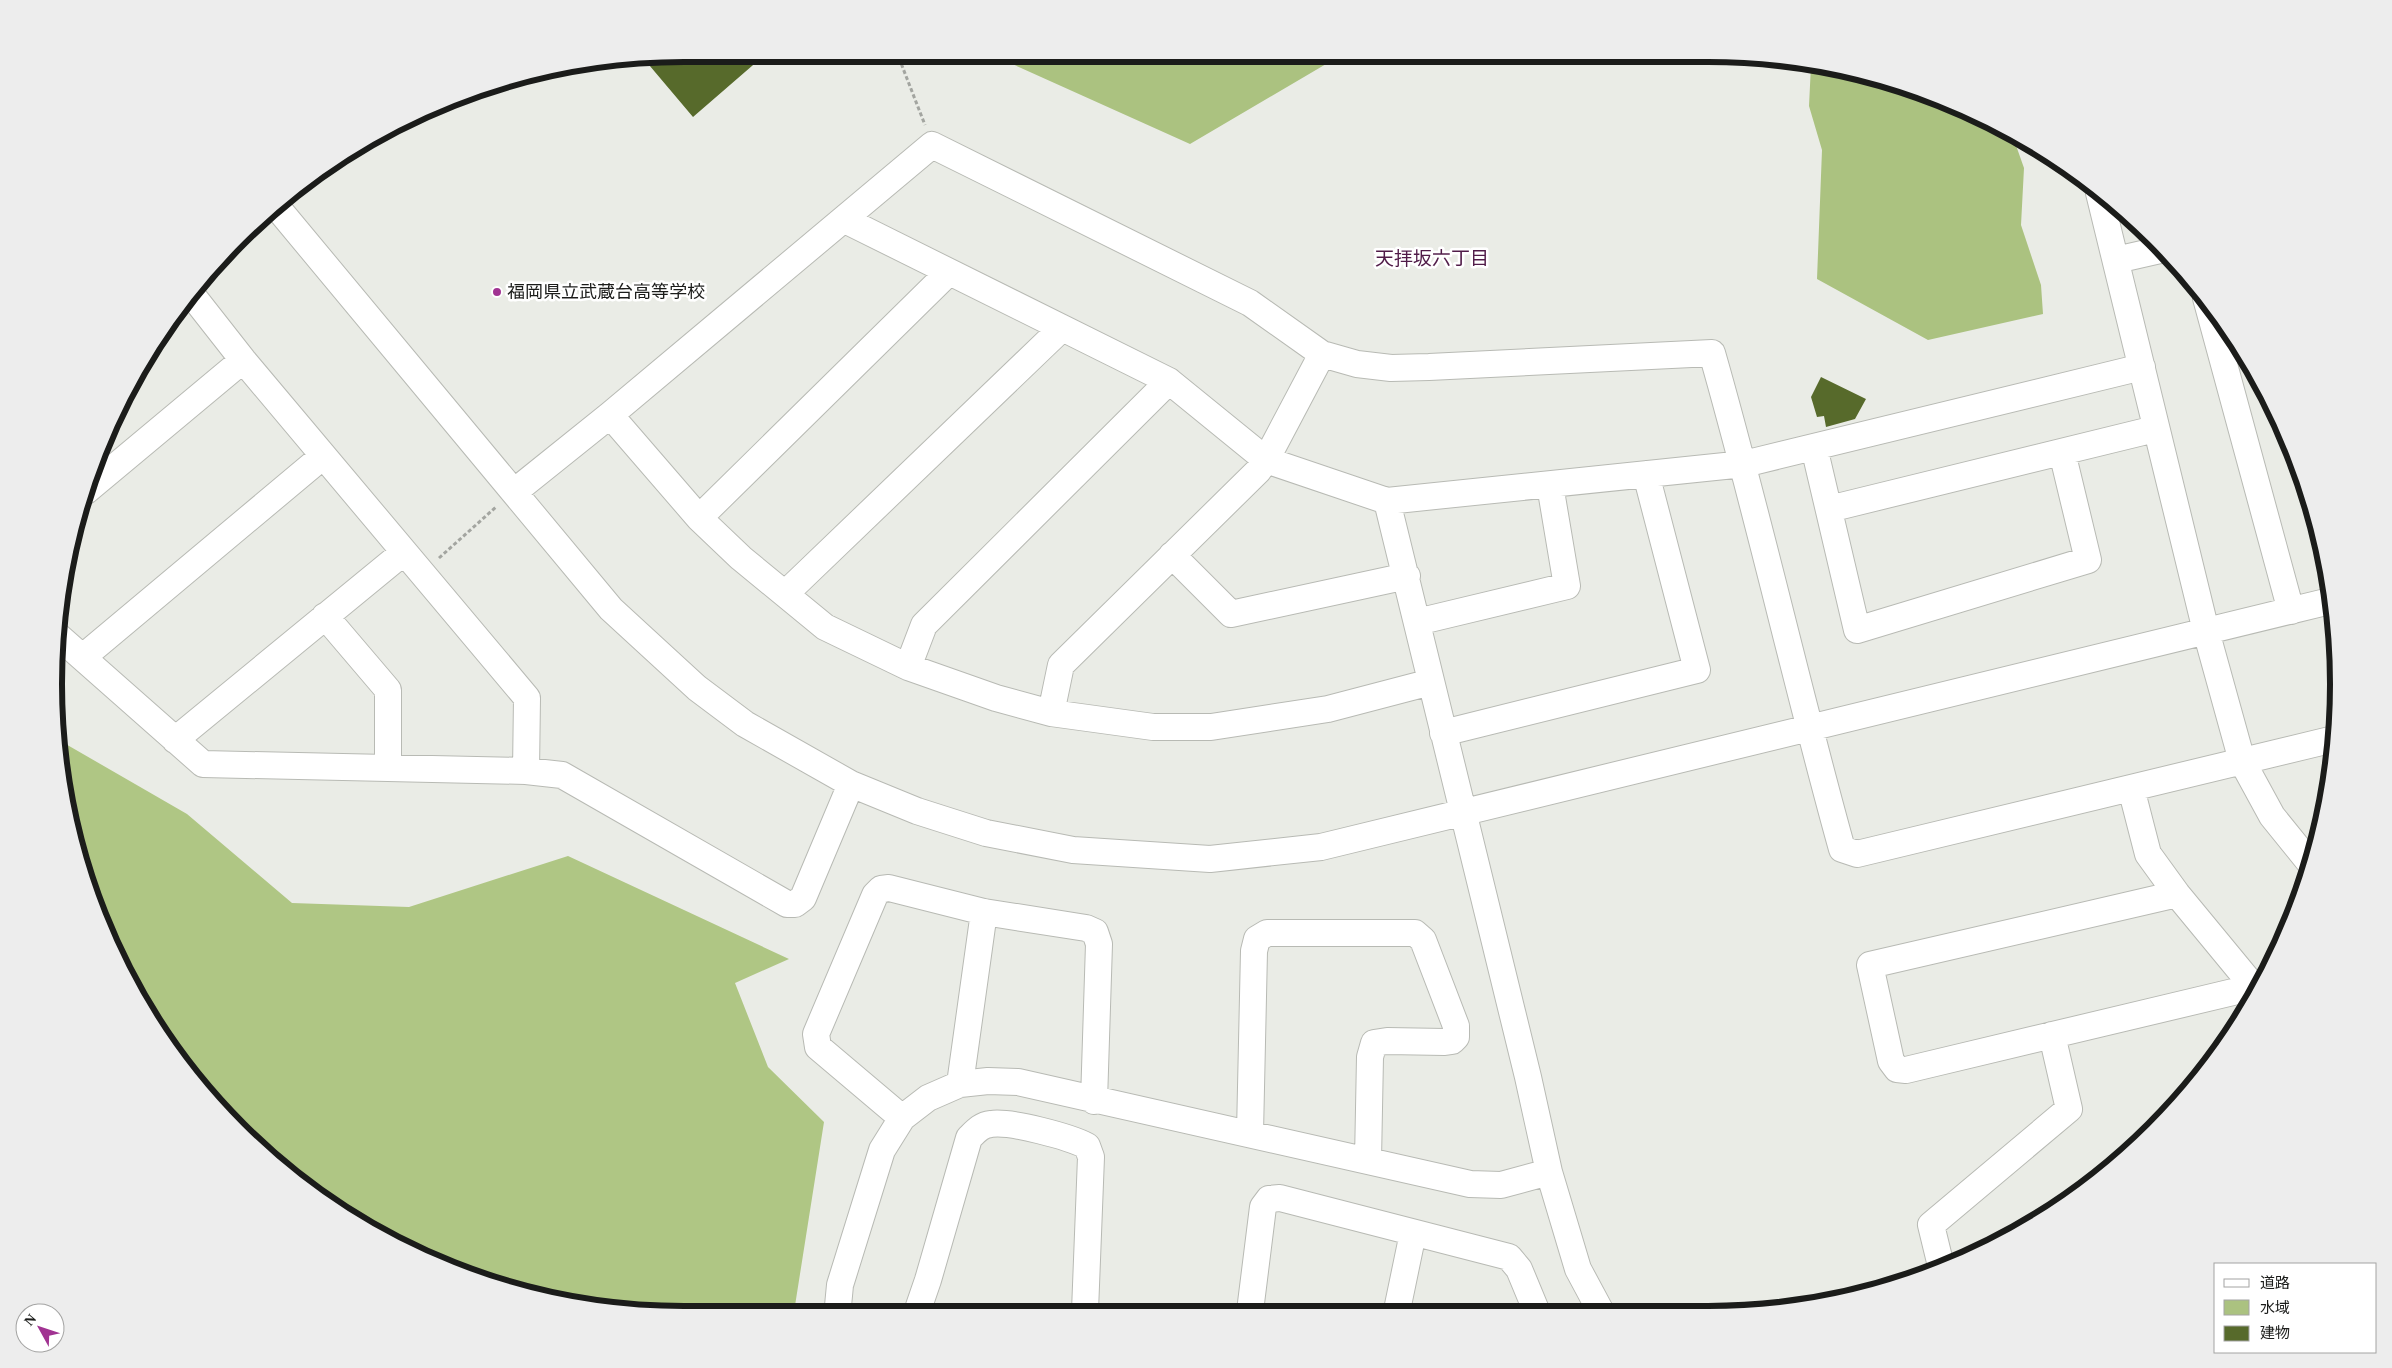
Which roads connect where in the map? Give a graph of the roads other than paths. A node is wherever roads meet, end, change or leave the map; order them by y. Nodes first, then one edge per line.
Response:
1 (2102, 204) edge
2 (281, 212) edge
3 (845, 220) junction
4 (2153, 252) edge
5 (2116, 260) junction
6 (949, 272) junction
7 (196, 300) edge
8 (2212, 322) edge
9 (1062, 328) junction
10 (1322, 354) junction
11 (243, 360) junction
12 (2142, 367) junction
13 (1169, 382) junction
14 (610, 415) junction
15 (2155, 429) junction
16 (1814, 447) junction
17 (2062, 452) junction
18 (323, 456) junction
19 (1266, 460) junction
20 (1744, 464) junction
21 (1646, 474) junction
22 (95, 483) edge
23 (1550, 485) junction
24 (514, 492) junction
25 (1387, 501) junction
26 (1829, 509) junction
27 (699, 518) junction
28 (404, 552) junction
29 (1172, 555) junction
30 (1407, 576) junction
31 (785, 594) junction
32 (2324, 603) edge
33 (2291, 611) junction
34 (324, 616) junction
35 (1417, 622) junction
36 (2206, 631) junction
37 (64, 641) edge
38 (83, 657) junction
39 (908, 667) junction
40 (1431, 682) junction
41 (1051, 713) junction
42 (1808, 728) junction
43 (1443, 733) junction
44 (175, 740) junction
45 (2326, 741) edge
46 (2242, 760) junction
47 (388, 768) junction
48 (526, 771) junction
49 (851, 784) junction
50 (2131, 788) junction
51 (1463, 811) junction
52 (2305, 857) edge
53 (2177, 894) junction
54 (984, 912) junction
55 (2252, 984) edge
56 (2248, 991) edge
57 (2052, 1035) junction
58 (960, 1084) junction
59 (1094, 1101) junction
60 (902, 1118) junction
61 (1250, 1133) junction
62 (1368, 1160) junction
63 (1549, 1172) junction
64 (1413, 1233) junction
65 (1940, 1261) edge
66 (838, 1306) edge
67 (919, 1306) edge
68 (1085, 1306) edge
69 (1251, 1306) edge
70 (1398, 1306) edge
71 (1534, 1306) edge
72 (1598, 1306) edge

1 - 5 street
2 - 24 street
3 - 6 street
3 - 10 street
3 - 14 street
4 - 5 street
5 - 12 street
6 - 9 street
6 - 27 street
7 - 11 street
8 - 33 street
9 - 13 street
9 - 31 street
10 - 19 street
10 - 20 street
11 - 18 street
11 - 22 street
12 - 15 street
12 - 16 street
13 - 19 street
13 - 39 street
14 - 24 street
14 - 27 street
15 - 17 street
15 - 36 street
16 - 20 street
16 - 26 street
17 - 26 street
17 - 26 street
18 - 28 street
18 - 38 street
19 - 25 street
19 - 29 street
20 - 21 street
20 - 42 street
21 - 23 street
21 - 43 street
23 - 25 street
23 - 35 street
24 - 49 street
25 - 30 street
27 - 31 street
28 - 34 street
28 - 48 street
29 - 30 street
29 - 41 street
30 - 35 street
31 - 39 street
32 - 33 street
33 - 36 street
34 - 44 street
34 - 47 street
35 - 40 street
36 - 42 street
36 - 46 street
37 - 38 street
38 - 44 street
39 - 41 street
40 - 41 street
40 - 43 street
42 - 50 street
42 - 51 street
43 - 51 street
44 - 47 street
45 - 46 street
46 - 50 street
46 - 52 street
47 - 48 street
48 - 49 street
49 - 51 street
50 - 53 street
51 - 63 street
53 - 55 street
53 - 57 street
54 - 58 street
54 - 59 street
54 - 60 street
56 - 57 street
57 - 65 street
58 - 59 street
58 - 60 street
59 - 61 street
60 - 66 street
61 - 62 street
61 - 62 street
62 - 63 street
63 - 72 street
64 - 69 street
64 - 70 street
64 - 71 street
67 - 68 street

